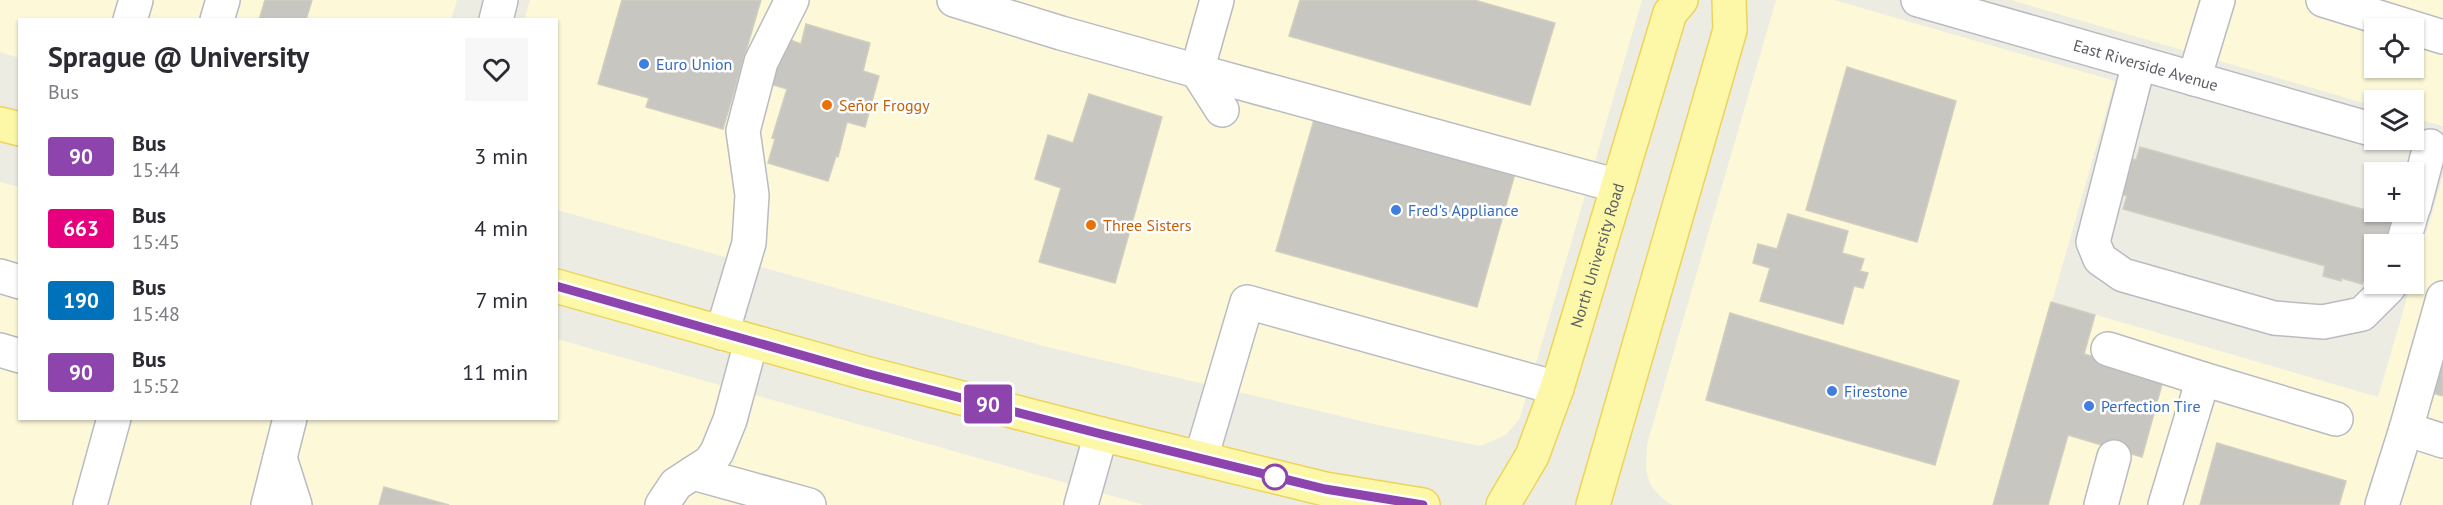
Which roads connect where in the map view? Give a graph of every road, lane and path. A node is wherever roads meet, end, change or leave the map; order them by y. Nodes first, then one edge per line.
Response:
1 (223, 0) edge
2 (501, 0) edge
3 (792, 0) edge
4 (954, 0) edge
5 (1217, 0) edge
6 (1681, 0) edge
7 (1729, 0) edge
8 (1918, 0) edge
9 (2218, 0) edge
10 (2323, 0) edge
11 (218, 18) edge
12 (496, 18) edge
13 (2443, 37) edge
14 (2139, 63) junction
15 (1197, 71) junction
16 (2194, 79) junction
17 (1222, 110) dead end
18 (0, 124) edge
19 (2364, 127) edge
20 (18, 128) edge
21 (2427, 145) edge
22 (2423, 162) edge
23 (1618, 186) junction
24 (0, 276) edge
25 (18, 281) edge
26 (558, 287) edge
27 (2382, 294) edge
28 (2443, 298) edge
29 (736, 337) junction
30 (2108, 349) dead end
31 (0, 350) edge
32 (18, 355) edge
33 (2203, 379) junction
34 (1557, 388) junction
35 (2336, 419) dead end
36 (113, 420) edge
37 (290, 420) edge
38 (2406, 429) junction
39 (1101, 434) junction
40 (2443, 441) edge
41 (2114, 457) dead end
42 (280, 458) junction
43 (1201, 458) junction
44 (693, 472) junction
45 (90, 505) edge
46 (268, 505) edge
47 (295, 505) edge
48 (662, 505) edge
49 (809, 505) edge
50 (1080, 505) edge
51 (1423, 505) edge
52 (1503, 505) edge
53 (1593, 505) edge
54 (2101, 505) edge
55 (2166, 505) edge
56 (2382, 505) edge

1 - 11 street
2 - 12 street
3 - 29 street
4 - 15 street
5 - 15 street
6 - 23 main road, North University Road
7 - 53 main road
8 - 14 street, East Riverside Avenue
9 - 16 street
10 - 13 street
14 - 16 street, East Riverside Avenue
14 - 27 street
15 - 17 street
15 - 23 street
16 - 19 street, East Riverside Avenue
18 - 20 main road
21 - 22 street
23 - 34 main road, North University Road
24 - 25 street
26 - 29 main road
28 - 38 street
29 - 39 main road
29 - 44 street
30 - 33 street
31 - 32 street
33 - 35 street
33 - 55 street
34 - 43 street
34 - 52 main road, North University Road
36 - 45 street
37 - 42 street
38 - 40 street
38 - 56 street
39 - 43 main road
39 - 50 street
41 - 54 street
42 - 46 street
42 - 47 street
43 - 51 main road
44 - 48 street
44 - 49 street

